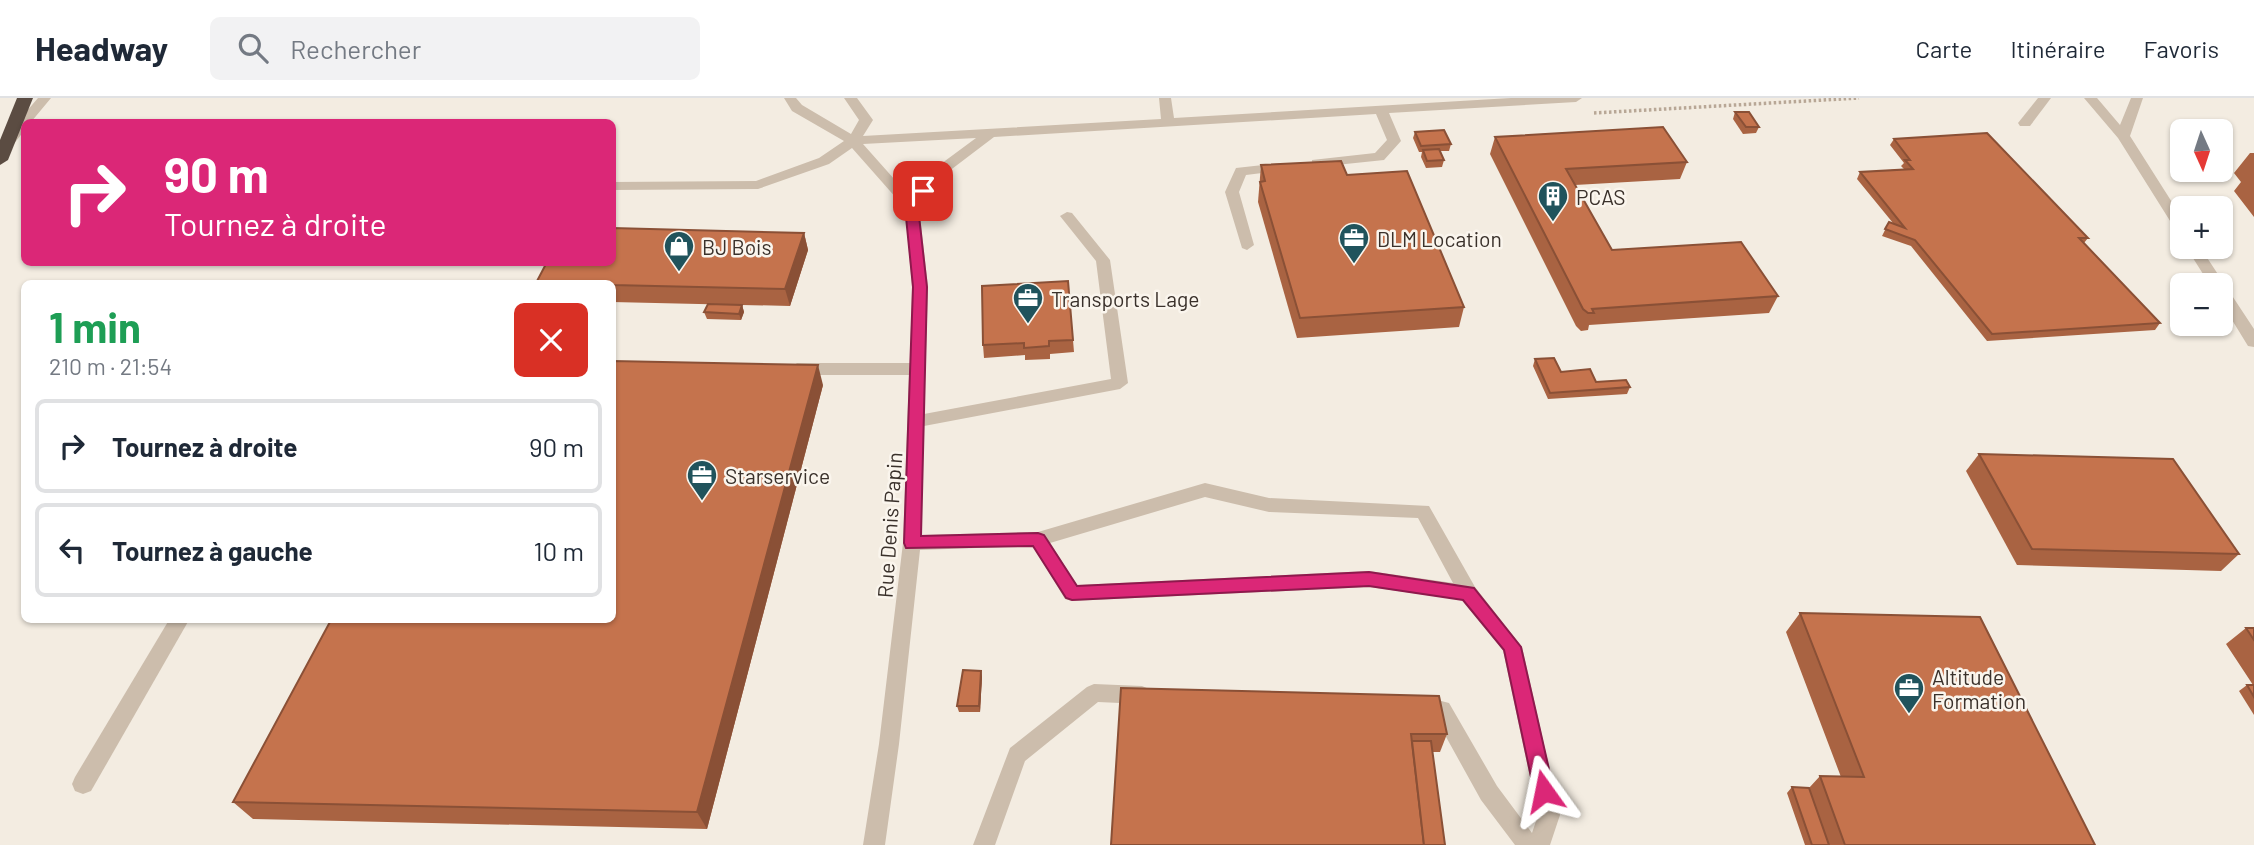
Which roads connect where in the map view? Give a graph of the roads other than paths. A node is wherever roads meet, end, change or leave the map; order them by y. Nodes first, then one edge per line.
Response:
1 (25, 98) edge
2 (44, 98) edge
3 (790, 98) edge
4 (850, 98) edge
5 (1165, 98) edge
6 (1576, 98) edge
7 (2045, 98) edge
8 (2090, 98) edge
9 (2137, 98) edge
10 (1381, 109) junction
11 (27, 119) edge
12 (1168, 121) junction
13 (2025, 123) dead end
14 (21, 126) edge
15 (993, 131) junction
16 (2123, 136) junction
17 (853, 141) junction
18 (8, 142) junction
19 (0, 160) edge
20 (616, 186) edge
21 (912, 207) junction
22 (2170, 210) edge
23 (1066, 216) dead end
24 (1247, 245) dead end
25 (2233, 309) edge
26 (2254, 342) edge
27 (779, 369) edge
28 (919, 369) junction
29 (918, 421) junction
30 (1038, 539) junction
31 (912, 543) junction
32 (1468, 593) junction
33 (176, 623) edge
34 (1162, 695) edge
35 (1394, 701) edge
36 (83, 784) dead end
37 (874, 845) edge
38 (984, 845) edge
39 (1528, 845) edge
40 (1539, 845) edge

1 - 18 highway
2 - 11 street
3 - 17 street
4 - 17 street
5 - 12 street
6 - 10 street
7 - 13 street
8 - 16 street
9 - 16 street
10 - 12 street
10 - 24 street
12 - 15 street
14 - 18 street
15 - 17 street
15 - 21 street
16 - 22 street
17 - 20 street
17 - 21 street
18 - 19 highway
21 - 28 street, Rue Denis Papin
23 - 29 street
25 - 26 street
27 - 28 street
28 - 29 street, Rue Denis Papin
29 - 31 street, Rue Denis Papin
30 - 31 street
30 - 32 street
30 - 32 street
31 - 37 street, Rue Denis Papin
32 - 40 street
33 - 36 street
34 - 38 street
35 - 39 street

